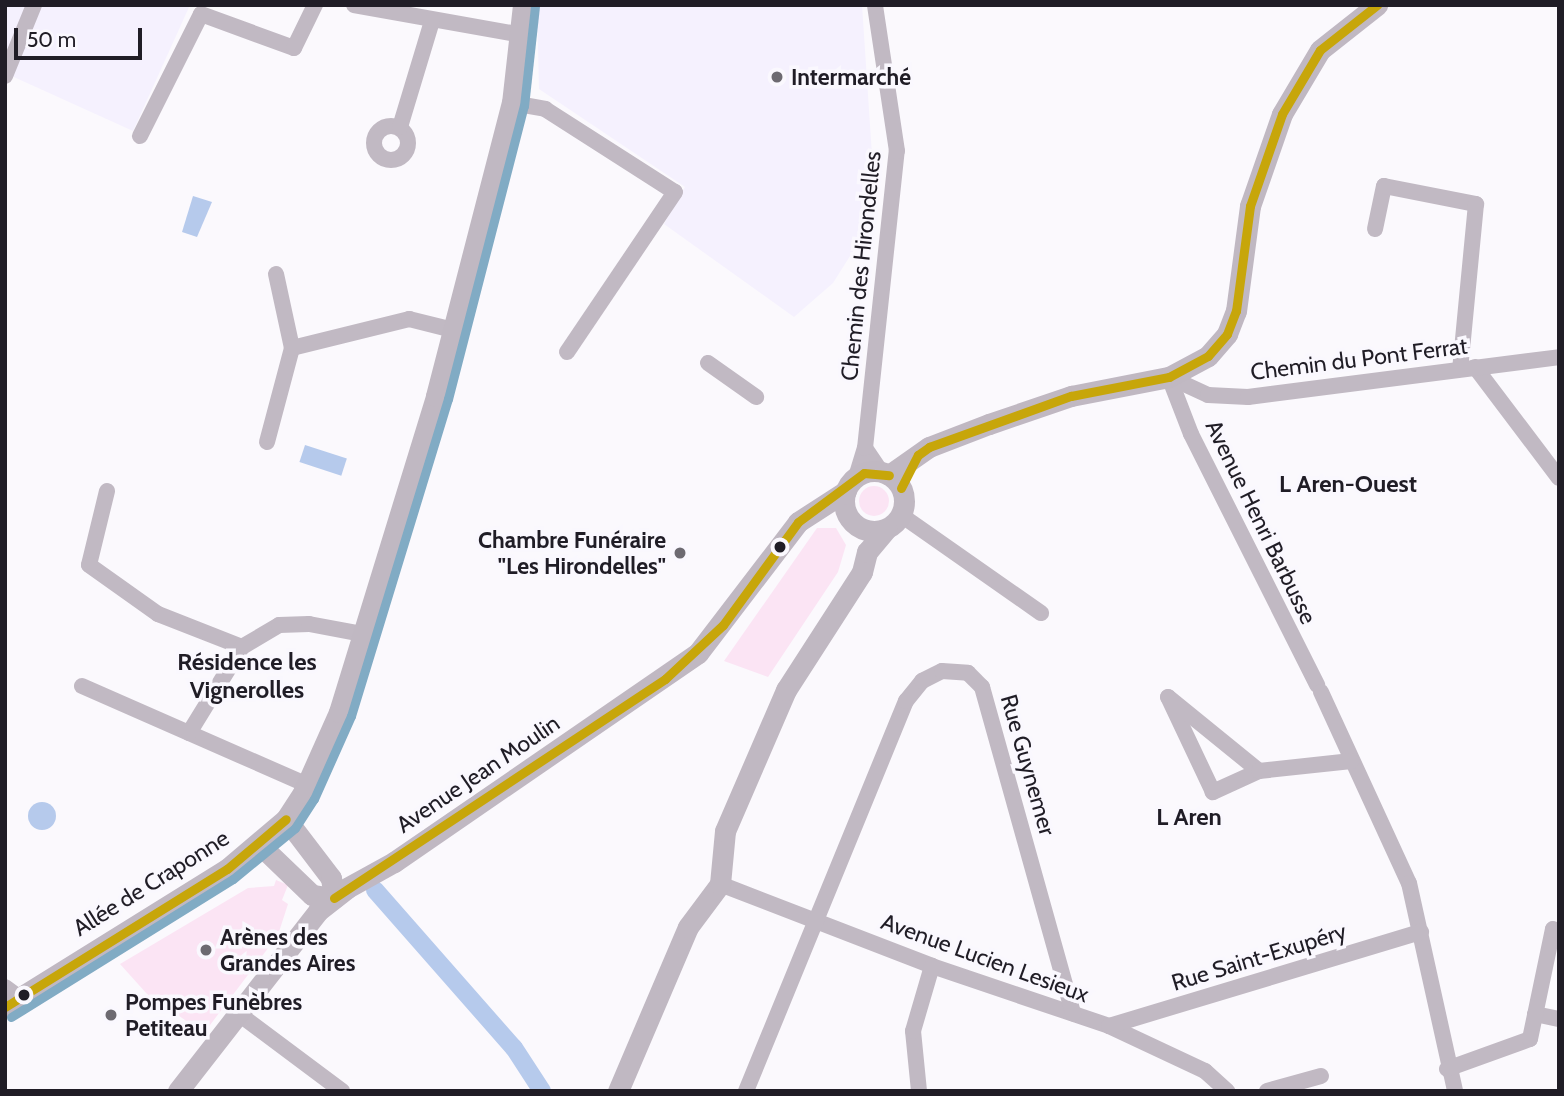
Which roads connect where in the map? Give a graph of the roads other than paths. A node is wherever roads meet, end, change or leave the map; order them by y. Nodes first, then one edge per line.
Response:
1 (34, 5) edge
2 (314, 5) edge
3 (354, 5) edge
4 (523, 5) edge
5 (535, 5) edge
6 (874, 5) edge
7 (1377, 5) edge
8 (432, 21) junction
9 (523, 35) junction
10 (5, 76) edge
11 (518, 104) junction
12 (400, 128) dead end
13 (140, 136) dead end
14 (1375, 229) dead end
15 (276, 274) dead end
16 (453, 330) junction
17 (292, 348) junction
18 (567, 352) dead end
19 (1559, 357) edge
20 (708, 363) dead end
21 (1467, 368) junction
22 (1169, 377) junction
23 (756, 397) dead end
24 (267, 442) dead end
25 (865, 449) junction
26 (891, 478) junction
27 (1559, 478) edge
28 (851, 484) junction
29 (107, 491) dead end
30 (815, 508) junction
31 (854, 522) junction
32 (894, 522) junction
33 (867, 552) junction
34 (1041, 613) dead end
35 (363, 634) junction
36 (242, 647) junction
37 (82, 687) dead end
38 (188, 733) junction
39 (1351, 761) junction
40 (1259, 771) junction
41 (307, 785) junction
42 (286, 819) junction
43 (260, 845) junction
44 (720, 884) junction
45 (334, 898) junction
46 (816, 921) junction
47 (1559, 931) edge
48 (1421, 932) junction
49 (932, 965) junction
50 (10, 997) edge
51 (239, 1014) junction
52 (1073, 1014) junction
53 (1535, 1014) junction
54 (1559, 1019) edge
55 (1109, 1026) junction
56 (1447, 1069) junction
57 (1321, 1076) dead end
58 (178, 1091) edge
59 (342, 1091) edge
60 (618, 1091) edge
61 (746, 1091) edge
62 (919, 1091) edge
63 (1227, 1091) edge
64 (1267, 1091) edge
65 (1455, 1091) edge

1 - 10 street
2 - 13 street
3 - 8 street
4 - 9 street
5 - 11 street
6 - 25 street, Chemin des Hirondelles
7 - 22 street
8 - 9 street
8 - 12 street
9 - 11 street
11 - 16 street, Allée de Craponne
11 - 18 street
14 - 21 street
15 - 17 street
16 - 17 street
16 - 35 street, Allée de Craponne
17 - 24 street
19 - 21 street, Chemin du Pont Ferrat
20 - 23 street
21 - 22 street, Chemin du Pont Ferrat
21 - 27 street
22 - 26 street
22 - 39 street, Avenue Henri Barbusse
25 - 26 street
25 - 28 street, Chemin des Hirondelles
26 - 28 street, Avenue Jean Moulin
26 - 32 street
28 - 30 street, Avenue Jean Moulin
28 - 31 street
29 - 36 street
30 - 31 street
30 - 45 street, Avenue Jean Moulin
31 - 32 street
31 - 33 street
32 - 33 street
32 - 34 street
33 - 44 street
35 - 36 street
35 - 41 street, Allée de Craponne
36 - 38 street
37 - 38 street
38 - 41 street
39 - 40 street
39 - 48 street, Avenue Henri Barbusse
40 - 40 street
41 - 42 street, Allée de Craponne
42 - 43 street, Allée de Craponne
42 - 45 street
43 - 45 street
43 - 50 street, Allée de Craponne
44 - 46 street, Avenue Lucien Lesieux
44 - 60 street
45 - 51 street, Avenue Jean Moulin
46 - 49 street, Avenue Lucien Lesieux
46 - 52 street, Rue Guynemer
46 - 61 street, Rue Guynemer
47 - 53 street
48 - 55 street, Rue Saint-Exupéry
48 - 56 street, Avenue Henri Barbusse
49 - 52 street, Avenue Lucien Lesieux
49 - 62 street
51 - 58 street, Avenue Jean Moulin
51 - 59 street
52 - 55 street, Avenue Lucien Lesieux
53 - 54 street
53 - 56 street
55 - 63 street, Avenue Lucien Lesieux
56 - 65 street, Avenue Henri Barbusse
57 - 64 street

